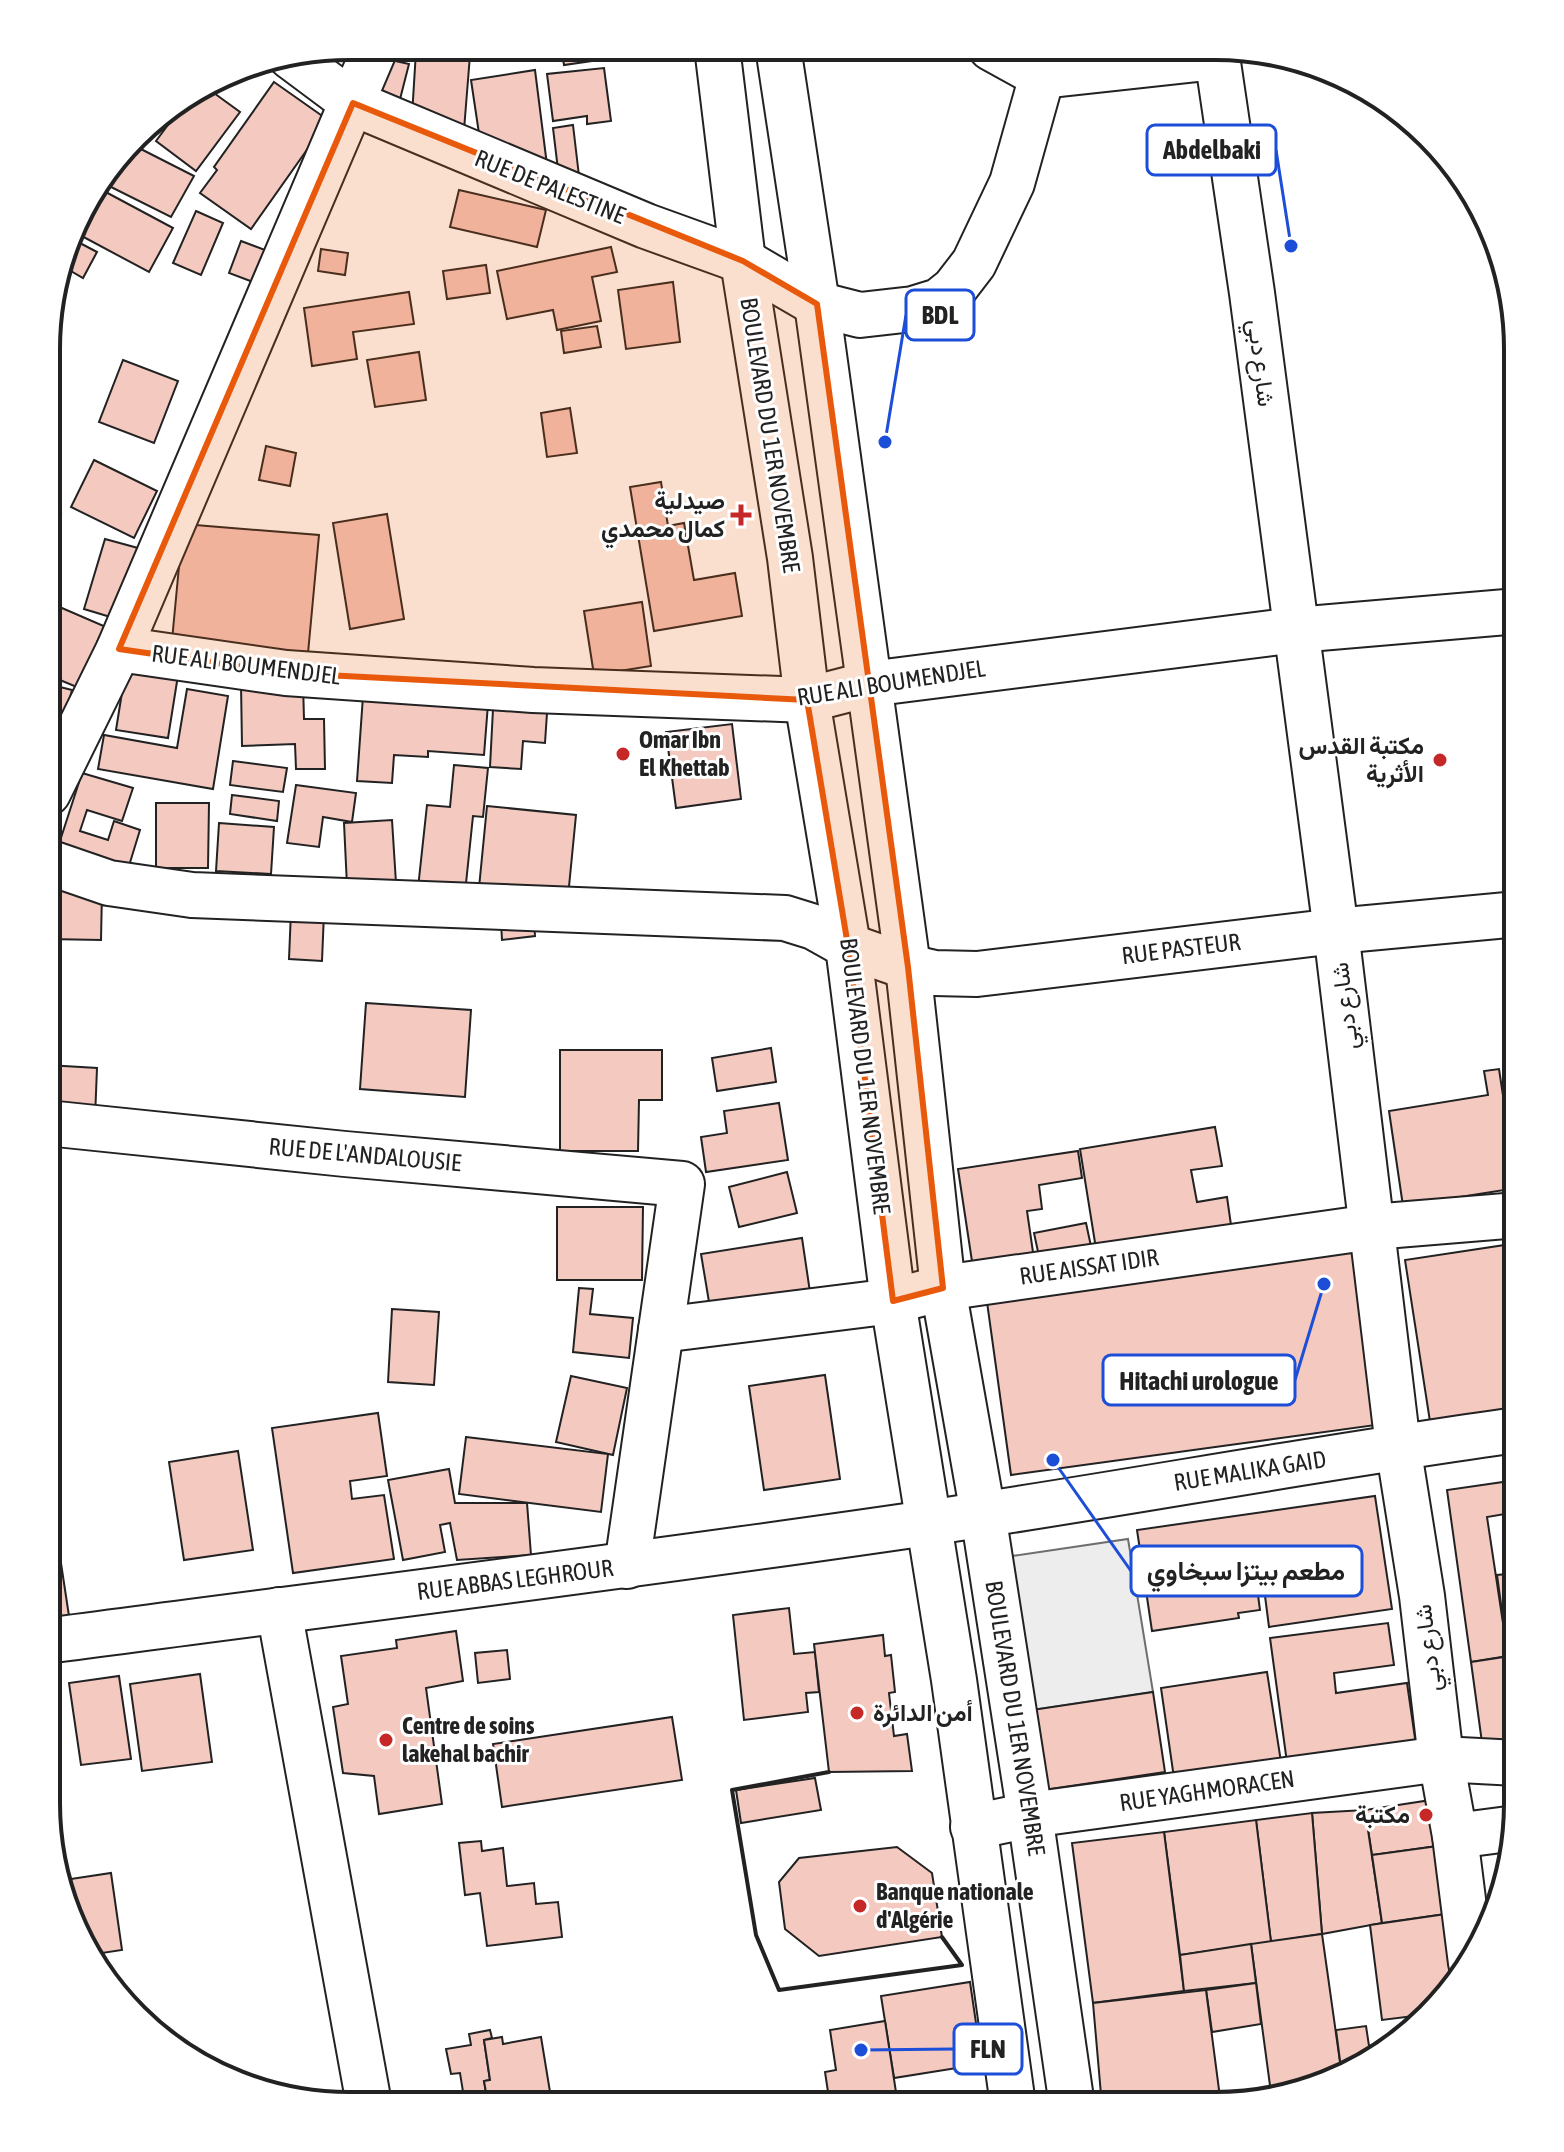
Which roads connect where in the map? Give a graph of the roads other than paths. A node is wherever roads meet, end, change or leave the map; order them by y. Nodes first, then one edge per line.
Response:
1 (370, 60) edge
2 (719, 60) edge
3 (780, 60) edge
4 (1013, 60) edge
5 (1163, 60) edge
6 (1217, 60) edge
7 (301, 64) edge
8 (1042, 76) junction
9 (353, 103) junction
10 (743, 261) junction
11 (817, 304) junction
12 (1504, 612) edge
13 (1296, 630) junction
14 (119, 649) junction
15 (869, 684) junction
16 (807, 700) junction
17 (60, 769) edge
18 (60, 866) edge
19 (1504, 915) edge
20 (1336, 931) junction
21 (848, 946) junction
22 (908, 967) junction
23 (60, 1124) edge
24 (1504, 1216) edge
25 (1372, 1227) junction
26 (943, 1288) junction
27 (893, 1301) junction
28 (661, 1330) junction
29 (1504, 1432) edge
30 (1398, 1446) junction
31 (983, 1514) junction
32 (930, 1522) junction
33 (627, 1566) junction
34 (279, 1610) junction
35 (60, 1639) edge
36 (1441, 1759) junction
37 (1504, 1762) edge
38 (1030, 1815) junction
39 (973, 1827) junction
40 (1503, 1830) edge
41 (1455, 1836) junction
42 (1468, 1942) edge
43 (367, 2092) edge
44 (1011, 2092) edge
45 (1070, 2092) edge

1 - 9 street
2 - 10 street, BOULEVARD DU 1ER NOVEMBRE
3 - 11 street, BOULEVARD DU 1ER NOVEMBRE
4 - 8 street
5 - 8 street
6 - 13 street, شارع دبي
7 - 9 street, RUE DE PALESTINE
8 - 11 street, RUE DE PALESTINE
9 - 10 street, RUE DE PALESTINE
9 - 14 street
10 - 11 street, RUE DE PALESTINE
10 - 16 street, BOULEVARD DU 1ER NOVEMBRE
11 - 15 street, BOULEVARD DU 1ER NOVEMBRE
12 - 13 street, RUE ALI BOUMENDJEL
13 - 15 street, RUE ALI BOUMENDJEL
13 - 20 street, شارع دبي
14 - 16 street, RUE ALI BOUMENDJEL
14 - 17 street
15 - 16 street, RUE ALI BOUMENDJEL
15 - 22 street, BOULEVARD DU 1ER NOVEMBRE
16 - 21 street, BOULEVARD DU 1ER NOVEMBRE
18 - 21 street, RUE PASTEUR
19 - 20 street, RUE PASTEUR
20 - 22 street, RUE PASTEUR
20 - 25 street, شارع دبي
21 - 22 street, RUE PASTEUR
21 - 27 street, BOULEVARD DU 1ER NOVEMBRE
22 - 26 street, BOULEVARD DU 1ER NOVEMBRE
23 - 28 street, RUE DE L'ANDALOUSIE
24 - 25 street, RUE AISSAT IDIR
25 - 26 street, RUE AISSAT IDIR
25 - 30 street, شارع دبي
26 - 27 street, RUE AISSAT IDIR
26 - 31 street, BOULEVARD DU 1ER NOVEMBRE
27 - 28 street, RUE AISSAT IDIR
27 - 32 street, BOULEVARD DU 1ER NOVEMBRE
28 - 33 street
29 - 30 street, RUE MALIKA GAID
30 - 31 street, RUE MALIKA GAID
30 - 36 street, شارع دبي
31 - 32 street, RUE ABBAS LEGHROUR
31 - 38 street, BOULEVARD DU 1ER NOVEMBRE
32 - 33 street, RUE ABBAS LEGHROUR
32 - 39 street, BOULEVARD DU 1ER NOVEMBRE
33 - 34 street, RUE ABBAS LEGHROUR
34 - 35 street, RUE ABBAS LEGHROUR
34 - 43 street
36 - 37 street, RUE YAGHMORACEN
36 - 38 street, RUE YAGHMORACEN
36 - 41 street, شارع دبي
38 - 39 street, RUE YAGHMORACEN
38 - 45 street, BOULEVARD DU 1ER NOVEMBRE
39 - 44 street, BOULEVARD DU 1ER NOVEMBRE
40 - 41 street
41 - 42 street, شارع دبي

